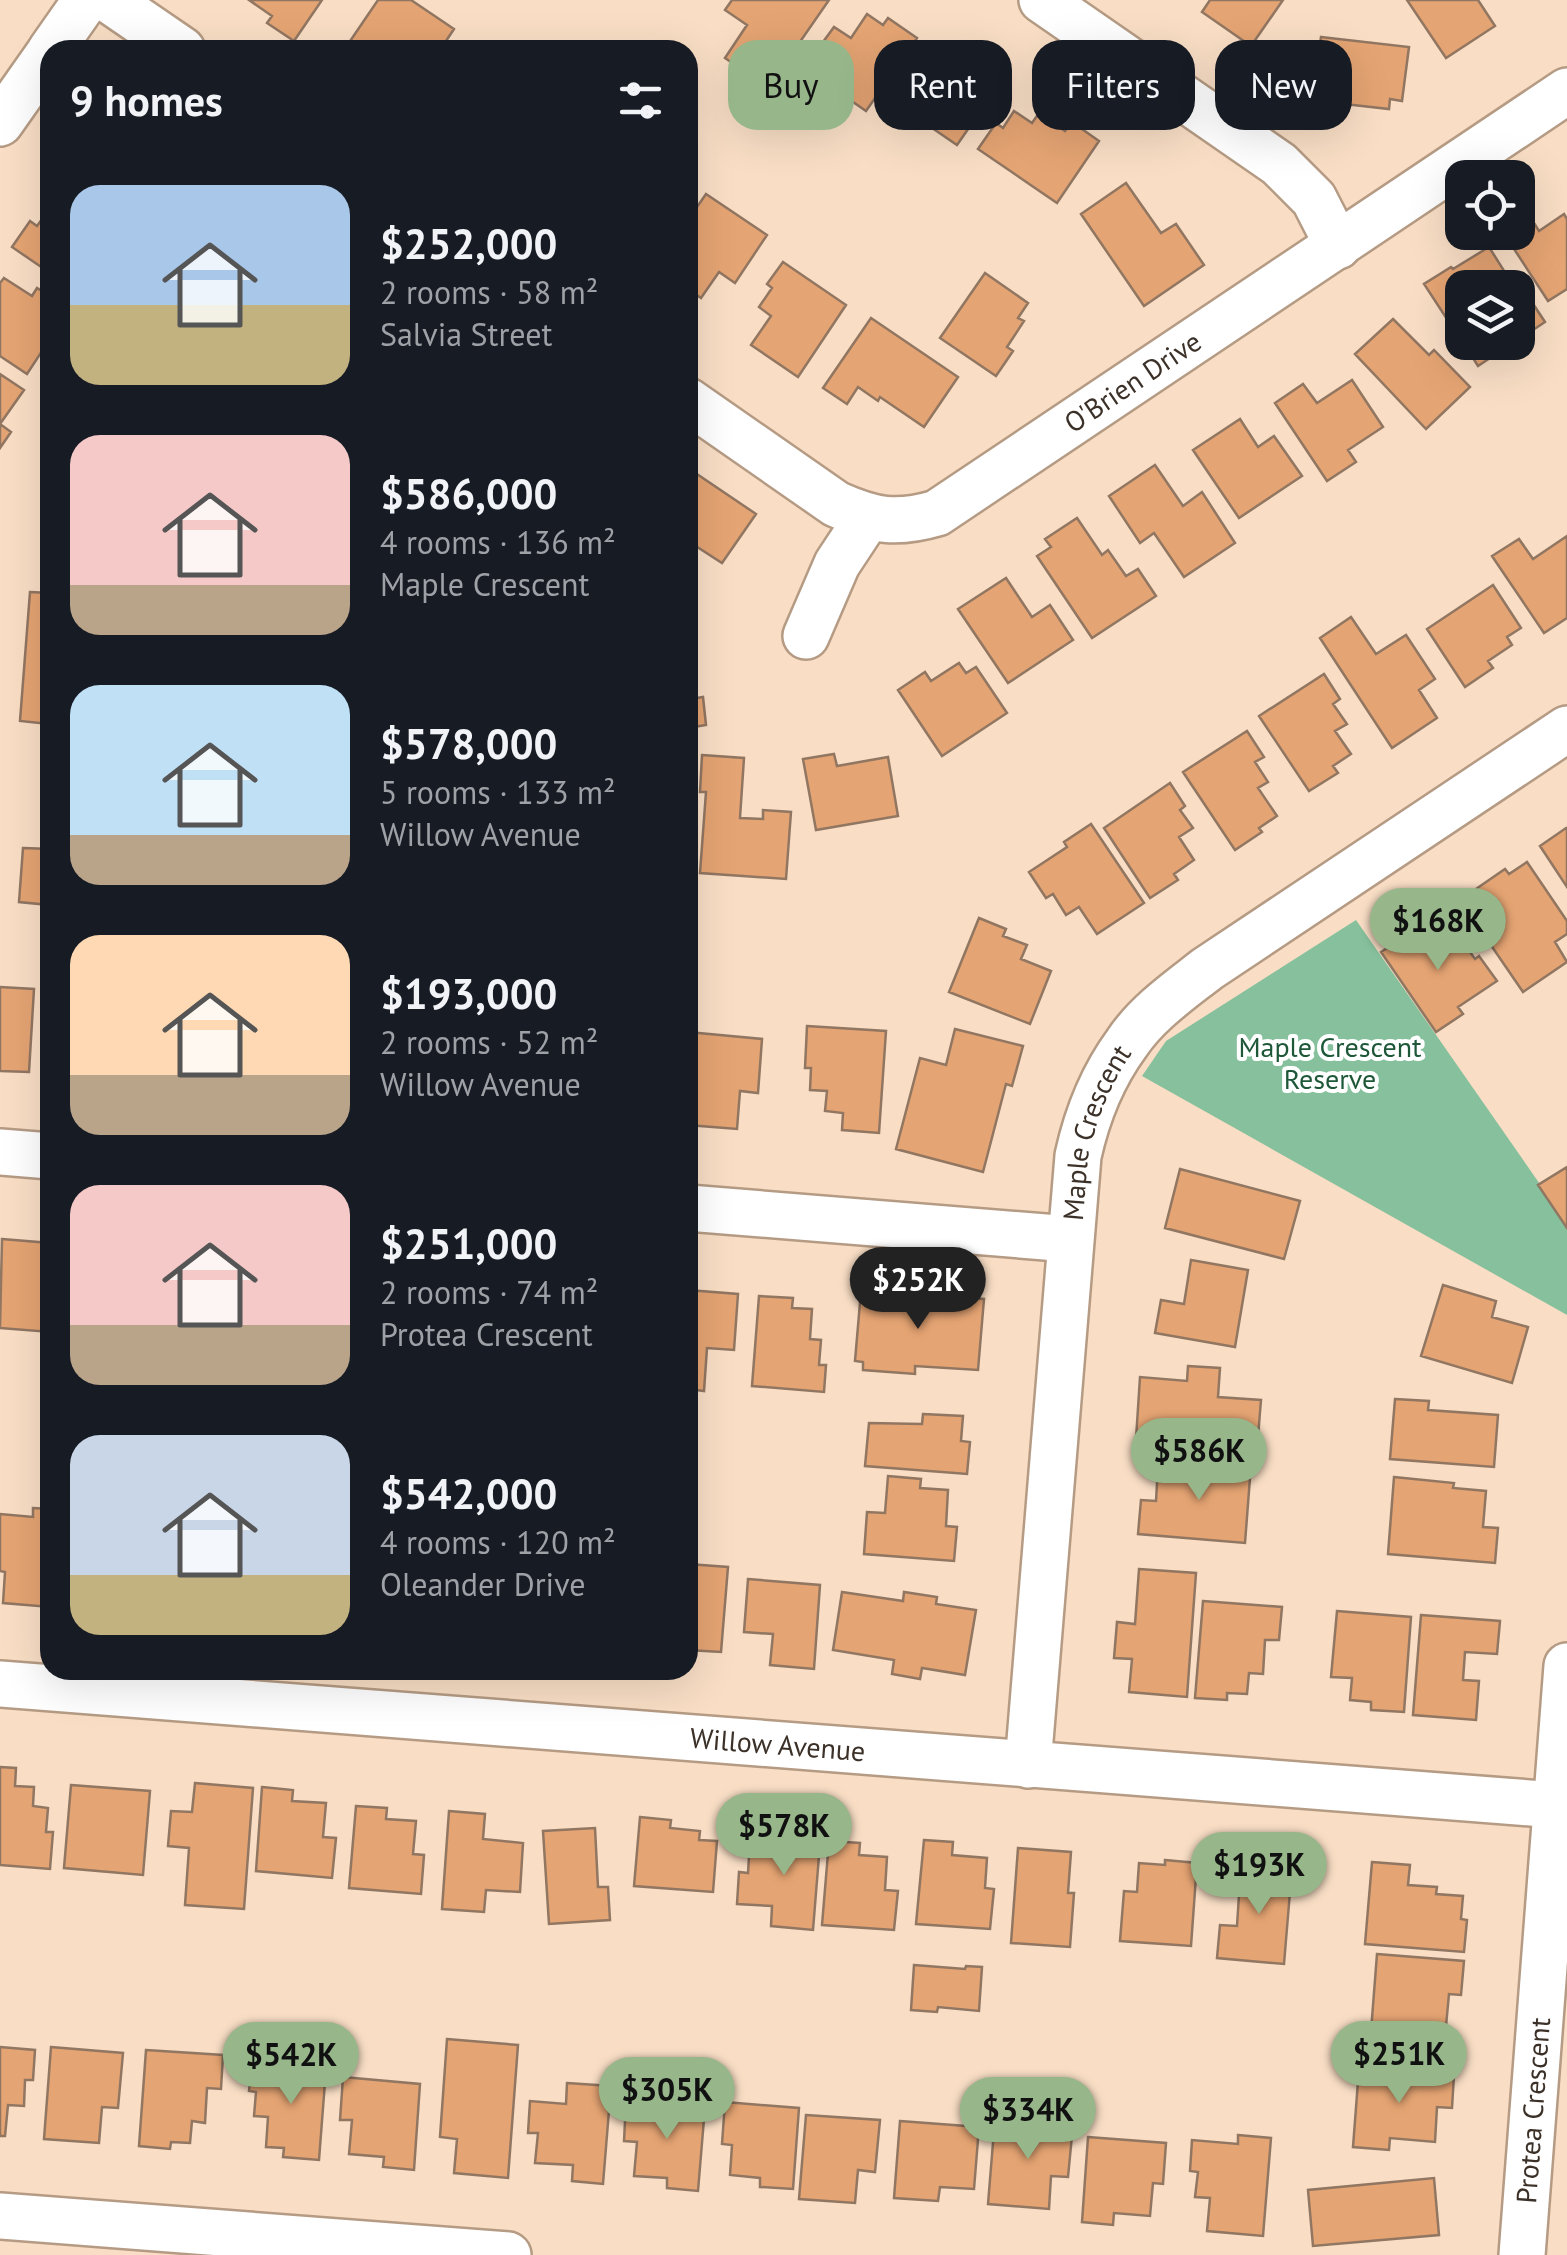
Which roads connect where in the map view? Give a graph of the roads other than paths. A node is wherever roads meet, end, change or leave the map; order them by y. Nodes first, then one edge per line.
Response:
1 (86, 0) edge
2 (109, 0) edge
3 (1042, 0) edge
4 (59, 40) edge
5 (167, 40) edge
6 (40, 67) edge
7 (1567, 91) edge
8 (0, 123) edge
9 (1338, 246) junction
10 (698, 408) edge
11 (868, 518) junction
12 (806, 636) dead end
13 (1567, 729) edge
14 (0, 1152) edge
15 (40, 1155) edge
16 (698, 1209) edge
17 (1070, 1239) junction
18 (1567, 1666) edge
19 (0, 1684) edge
20 (1028, 1765) junction
21 (1556, 1805) junction
22 (0, 2216) edge
23 (508, 2255) edge
24 (1522, 2255) edge

1 - 4 street
2 - 5 street
3 - 9 street
6 - 8 street
7 - 9 street, O'Brien Drive
9 - 11 street, O'Brien Drive
10 - 11 street, O'Brien Drive
11 - 12 street
13 - 17 street, Maple Crescent
14 - 15 street
16 - 17 street
17 - 20 street, Maple Crescent
18 - 21 street, Protea Crescent
19 - 20 street, Willow Avenue
20 - 21 street, Willow Avenue
21 - 24 street, Protea Crescent
22 - 23 street

